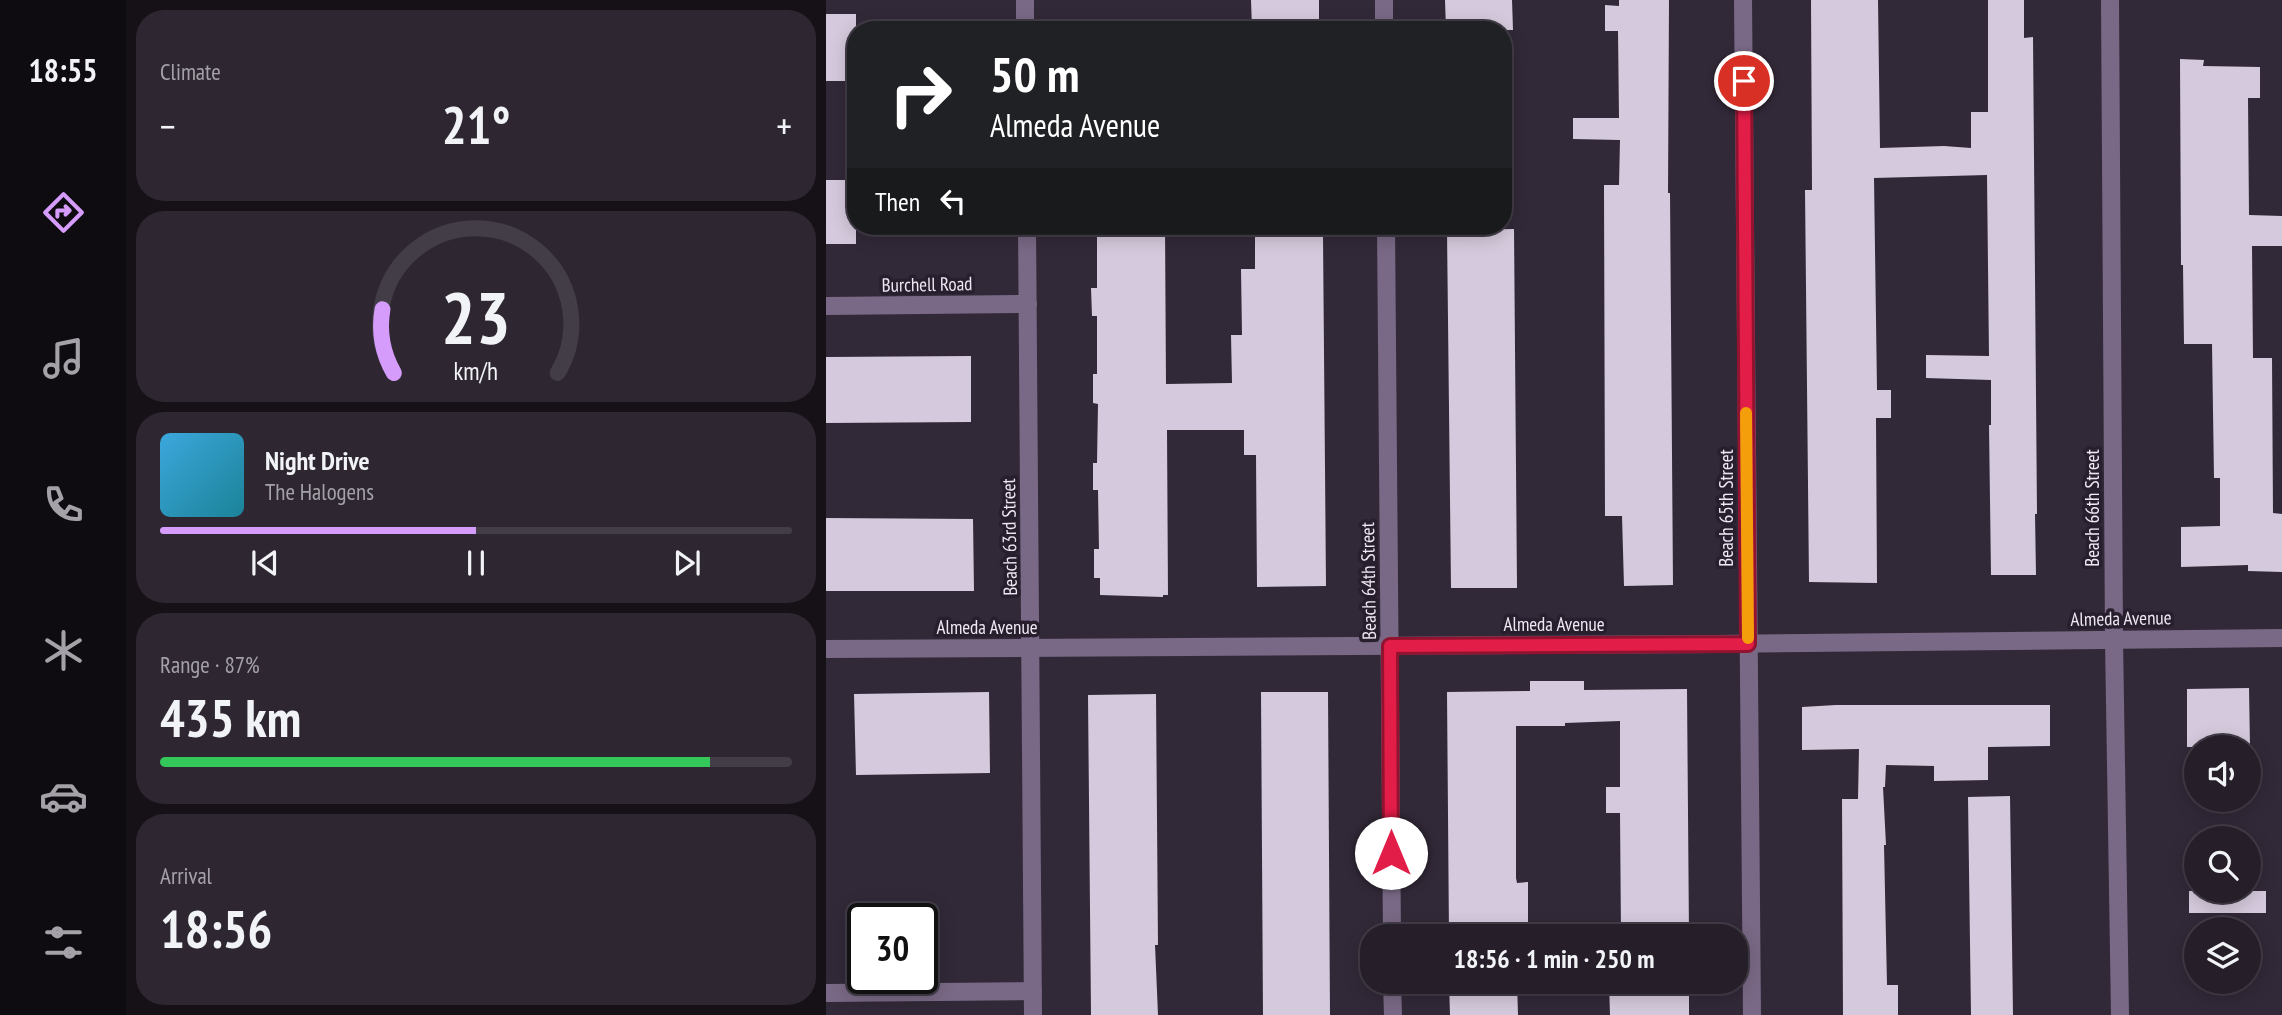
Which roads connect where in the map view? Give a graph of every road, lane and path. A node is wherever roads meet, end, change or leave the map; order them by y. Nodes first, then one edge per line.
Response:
1 (1025, 0) edge
2 (1384, 0) edge
3 (1743, 0) edge
4 (2110, 0) edge
5 (1025, 21) edge
6 (1384, 21) edge
7 (1027, 235) edge
8 (1386, 235) edge
9 (1028, 304) junction
10 (826, 306) edge
11 (2282, 638) edge
12 (2114, 639) junction
13 (1748, 644) junction
14 (1390, 646) junction
15 (826, 649) edge
16 (1031, 649) junction
17 (1392, 924) edge
18 (1033, 991) junction
19 (826, 993) edge
20 (1392, 994) edge
21 (1033, 1015) edge
22 (1393, 1015) edge
23 (1752, 1015) edge
24 (2120, 1015) edge

1 - 5 street
2 - 6 street
3 - 13 street, Beach 65th Street
4 - 12 street, Beach 66th Street
7 - 9 street, Beach 63rd Street
8 - 14 street, Beach 64th Street
9 - 10 street, Burchell Road
9 - 16 street, Beach 63rd Street
11 - 12 street, Almeda Avenue
12 - 13 street, Almeda Avenue
12 - 24 street, Beach 66th Street
13 - 14 street, Almeda Avenue
13 - 23 street, Beach 65th Street
14 - 16 street, Almeda Avenue
14 - 17 street, Beach 64th Street
15 - 16 street, Almeda Avenue
16 - 18 street, Beach 63rd Street
18 - 19 street
18 - 21 street, Beach 63rd Street
20 - 22 street

